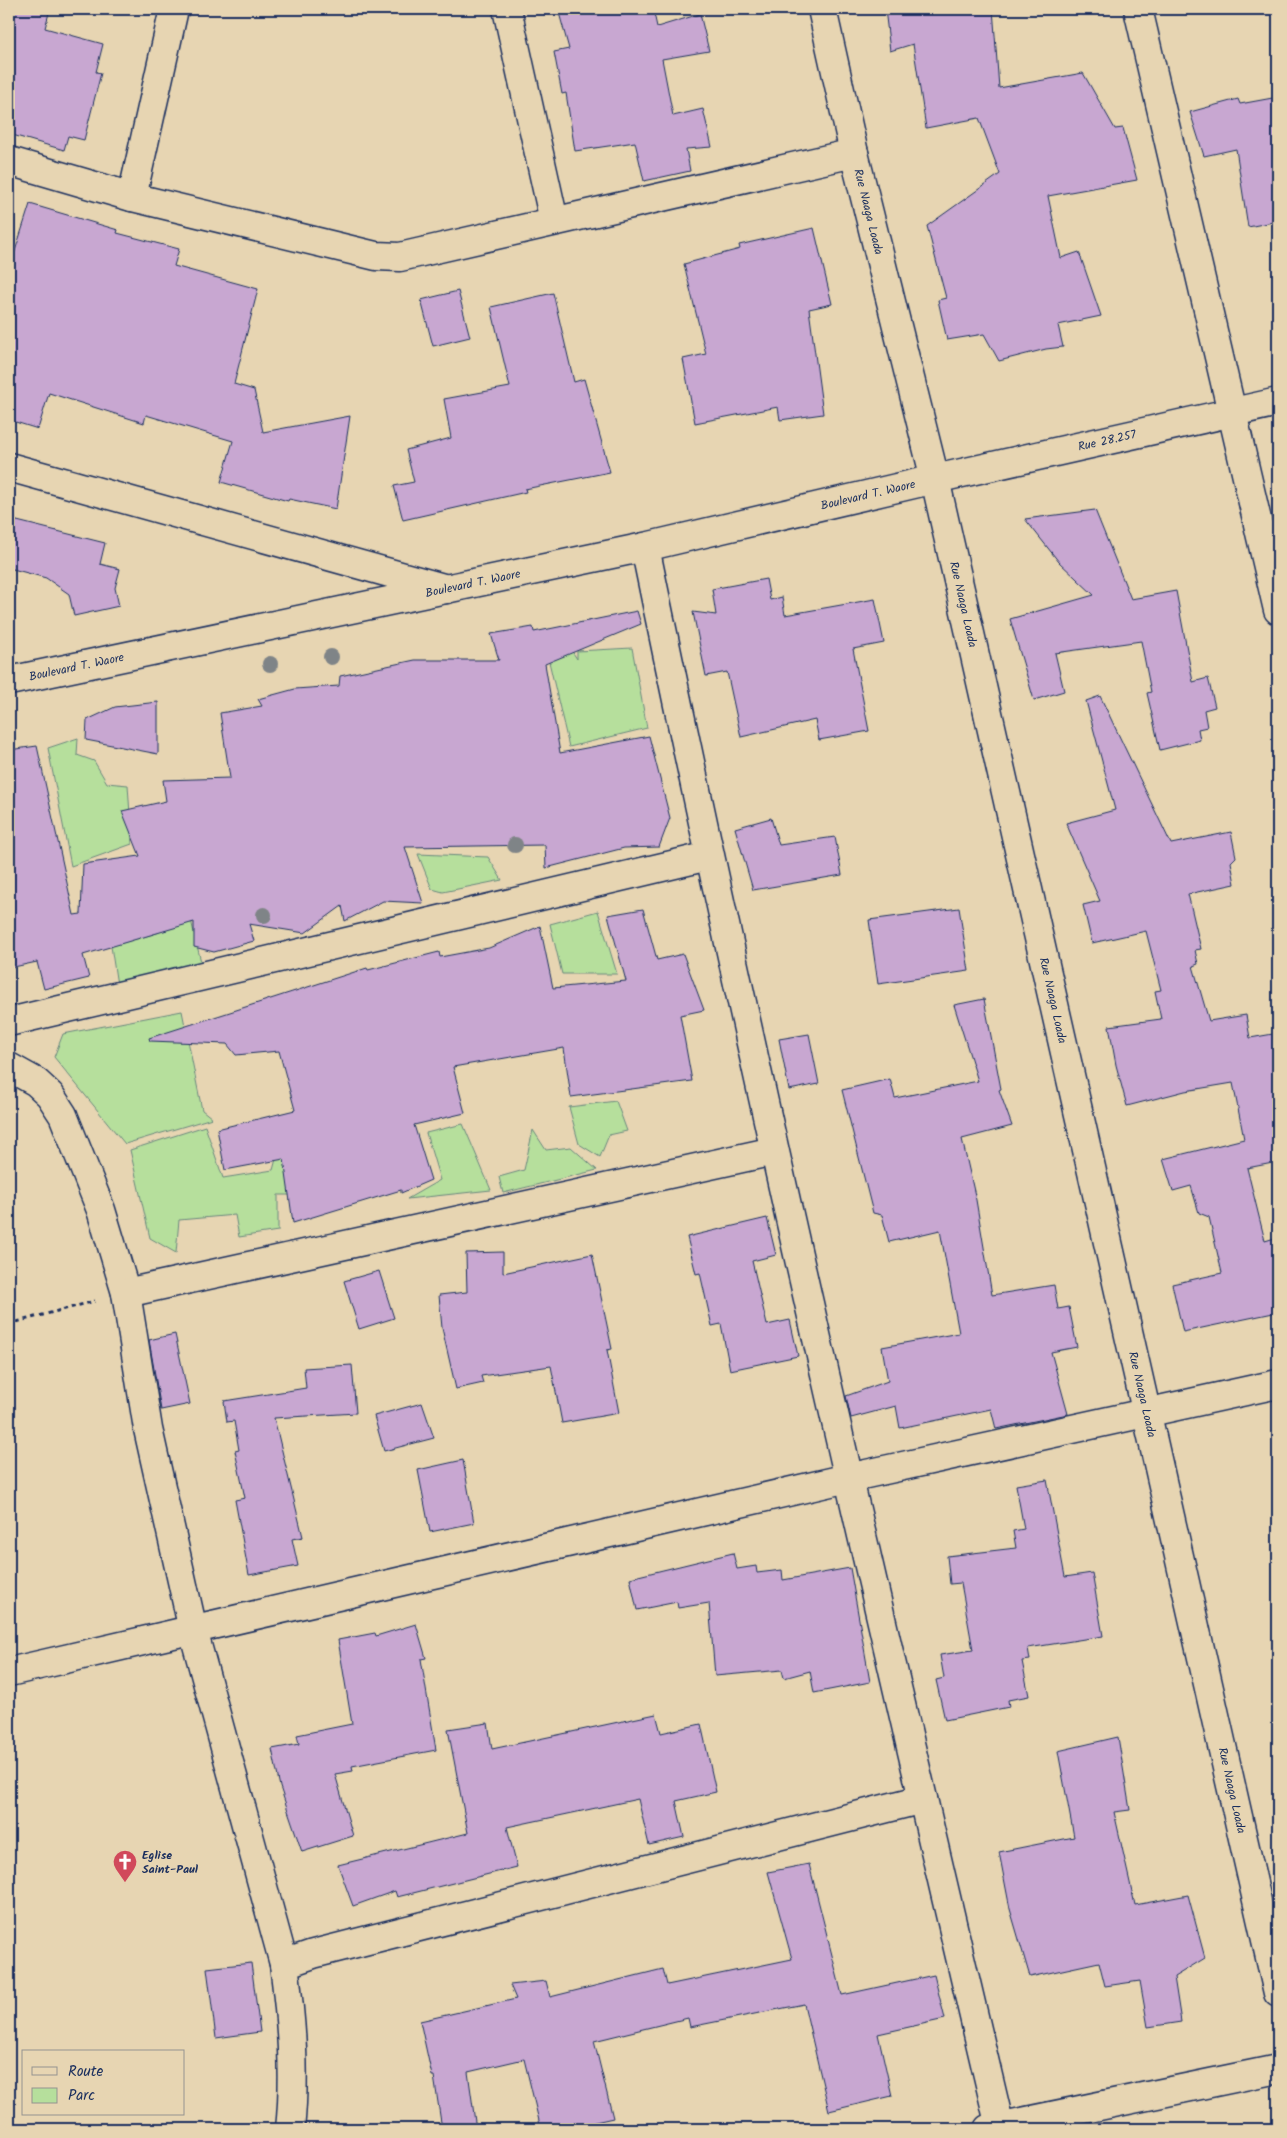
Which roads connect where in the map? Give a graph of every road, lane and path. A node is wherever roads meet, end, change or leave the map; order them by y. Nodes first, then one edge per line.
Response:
1 (174, 9) edge
2 (507, 9) edge
3 (822, 9) edge
4 (1138, 9) edge
5 (854, 153) junction
6 (9, 161) edge
7 (132, 197) junction
8 (554, 221) junction
9 (1278, 402) edge
10 (1231, 412) junction
11 (9, 467) edge
12 (934, 479) junction
13 (645, 547) junction
14 (447, 589) junction
15 (1278, 610) edge
16 (9, 681) edge
17 (708, 856) junction
18 (9, 1022) edge
19 (9, 1067) edge
20 (774, 1152) junction
21 (126, 1293) junction
22 (9, 1324) edge
23 (1278, 1384) edge
24 (1147, 1414) junction
25 (848, 1478) junction
26 (193, 1630) junction
27 (9, 1672) edge
28 (923, 1799) junction
29 (284, 1964) junction
30 (1278, 1993) edge
31 (1278, 2069) edge
32 (994, 2128) edge
33 (290, 2129) edge

1 - 7 street
2 - 8 street
3 - 5 street, Rue Naaga Loada
4 - 10 street
5 - 8 street
5 - 12 street, Rue Naaga Loada
6 - 7 street
7 - 8 street
9 - 10 street, Rue 28.257
10 - 12 street, Rue 28.257
10 - 15 street
11 - 14 street
12 - 13 street, Boulevard T. Waore
12 - 24 street, Rue Naaga Loada
13 - 14 street, Boulevard T. Waore
13 - 17 street
14 - 16 street, Boulevard T. Waore
17 - 18 street
17 - 20 street
19 - 21 street
20 - 21 street
20 - 25 street
21 - 22 path
21 - 26 street
23 - 24 street
24 - 25 street
24 - 30 street, Rue Naaga Loada
25 - 26 street
25 - 28 street
26 - 27 street
26 - 29 street
28 - 29 street
28 - 32 street
29 - 33 street
31 - 32 street

